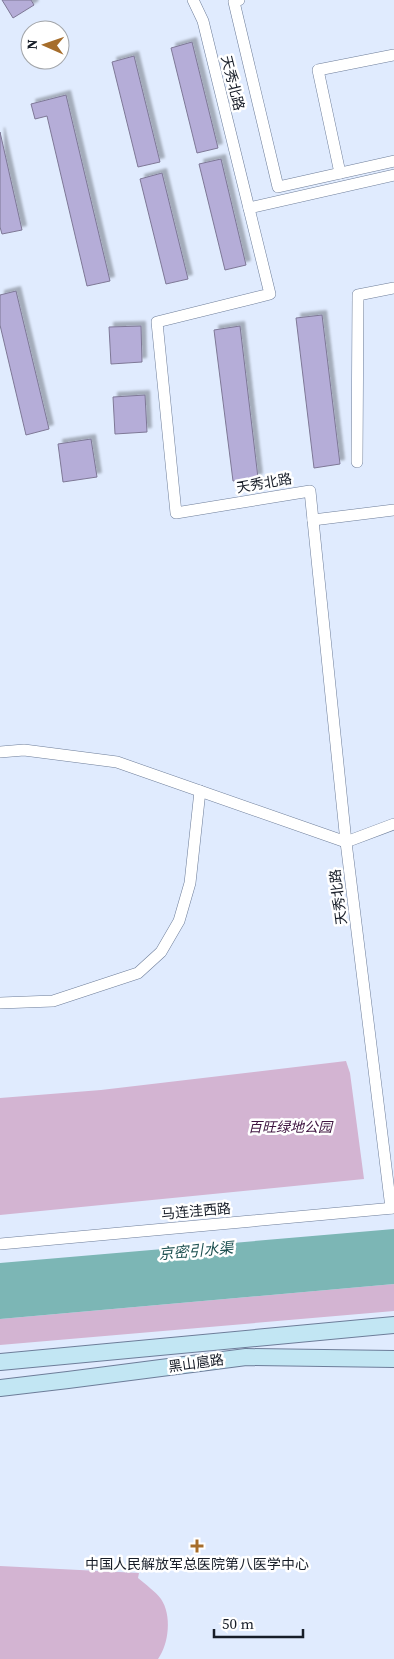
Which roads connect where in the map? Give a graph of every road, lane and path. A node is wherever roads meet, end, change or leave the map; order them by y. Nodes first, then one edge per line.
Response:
1 (193, 0) edge
2 (239, 0) edge
3 (394, 55) edge
4 (394, 161) edge
5 (340, 174) junction
6 (394, 175) edge
7 (249, 208) junction
8 (394, 288) edge
9 (357, 462) dead end
10 (394, 510) edge
11 (313, 520) junction
12 (0, 752) edge
13 (200, 791) junction
14 (394, 824) edge
15 (346, 842) junction
16 (0, 1004) edge
17 (392, 1208) edge
18 (0, 1244) edge
19 (394, 1325) edge
20 (394, 1359) edge
21 (0, 1362) edge
22 (0, 1388) edge

1 - 7 street, 天秀北路
2 - 5 street
3 - 5 street
4 - 5 street
6 - 7 street
7 - 11 street, 天秀北路
8 - 9 street
10 - 11 street
11 - 15 street, 天秀北路
12 - 13 street
13 - 15 street
13 - 16 street
14 - 15 street
15 - 17 street, 天秀北路
17 - 18 street, 马连洼西路
19 - 21 main road, 黑山扈路
20 - 22 main road, 黑山扈路

